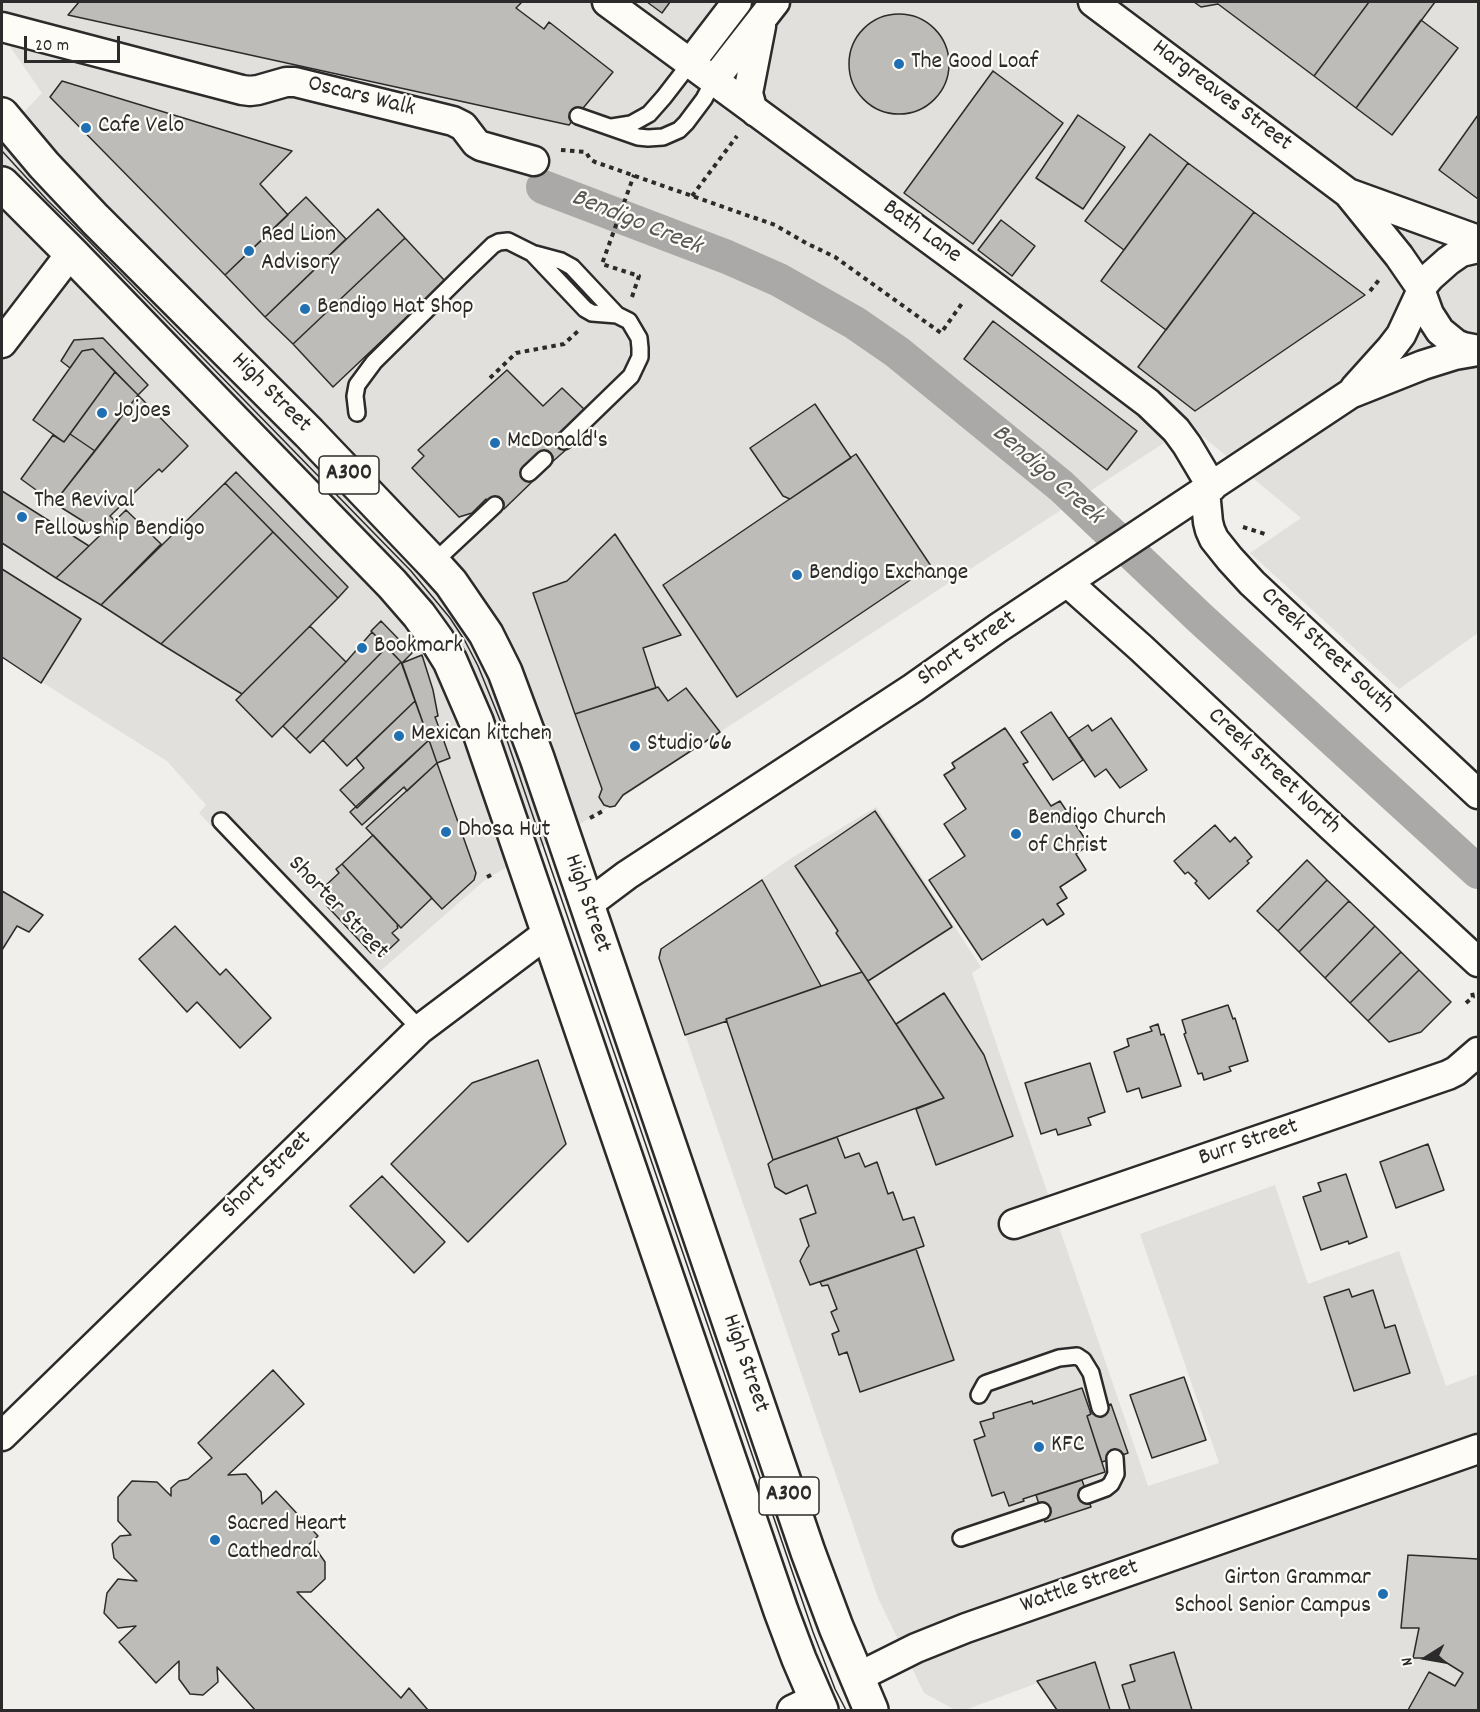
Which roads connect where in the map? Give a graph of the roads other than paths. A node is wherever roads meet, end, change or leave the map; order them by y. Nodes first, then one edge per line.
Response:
1 (607, 2) edge
2 (737, 2) edge
3 (1094, 2) edge
4 (769, 10) edge
5 (2, 27) edge
6 (691, 62) junction
7 (714, 80) junction
8 (2, 115) edge
9 (578, 116) dead end
10 (748, 123) junction
11 (612, 127) junction
12 (534, 161) road end
13 (2, 184) edge
14 (1348, 193) junction
15 (95, 219) junction
16 (1479, 240) edge
17 (1479, 248) edge
18 (71, 253) junction
19 (1421, 290) junction
20 (2, 343) edge
21 (1479, 351) edge
22 (1350, 394) junction
23 (357, 413) dead end
24 (564, 441) dead end
25 (325, 449) junction
26 (544, 459) dead end
27 (529, 473) dead end
28 (293, 483) junction
29 (1209, 489) junction
30 (495, 505) dead end
31 (433, 563) junction
32 (1078, 575) junction
33 (1479, 794) edge
34 (221, 821) dead end
35 (587, 905) junction
36 (549, 932) junction
37 (1479, 962) edge
38 (420, 1029) junction
39 (1479, 1052) edge
40 (1014, 1224) dead end
41 (979, 1395) dead end
42 (1100, 1408) dead end
43 (2, 1436) edge
44 (1479, 1449) edge
45 (1115, 1458) dead end
46 (1087, 1495) dead end
47 (1042, 1511) dead end
48 (961, 1538) dead end
49 (856, 1678) junction
50 (809, 1707) edge
51 (872, 1710) edge

1 - 6 street, Bath Lane
2 - 6 street
3 - 14 street, Hargreaves Street
4 - 7 street
4 - 10 street
5 - 12 street, Oscars Walk
6 - 7 street, Bath Lane
6 - 11 lane
7 - 10 street, Bath Lane
7 - 11 lane
8 - 15 highway, High Street / A300
9 - 11 lane
10 - 29 street, Bath Lane
13 - 18 highway, High Street / A300
14 - 16 street, Hargreaves Street
14 - 19 street, Hargreaves Street
15 - 18 highway
15 - 25 highway, High Street / A300
17 - 19 street, Short Street
18 - 20 street
18 - 28 highway, High Street / A300
19 - 21 street, Hargreaves Street
19 - 22 street, Short Street
21 - 22 street, Short Street
22 - 29 street, Short Street
23 - 24 lane
25 - 28 highway
25 - 31 highway, High Street / A300
26 - 27 lane
28 - 36 highway, High Street / A300
29 - 32 street, Short Street
29 - 33 street, Creek Street South
30 - 31 lane
31 - 35 highway, High Street / A300
32 - 35 street, Short Street
32 - 37 street, Creek Street North
34 - 38 lane, Shorter Street
35 - 36 highway
35 - 49 highway, High Street / A300
36 - 38 street, Short Street
36 - 50 highway, High Street / A300
38 - 43 street, Short Street
39 - 40 street, Burr Street
41 - 42 lane
44 - 49 street, Wattle Street
45 - 46 lane
47 - 48 lane
49 - 50 highway
49 - 51 highway, High Street / A300

